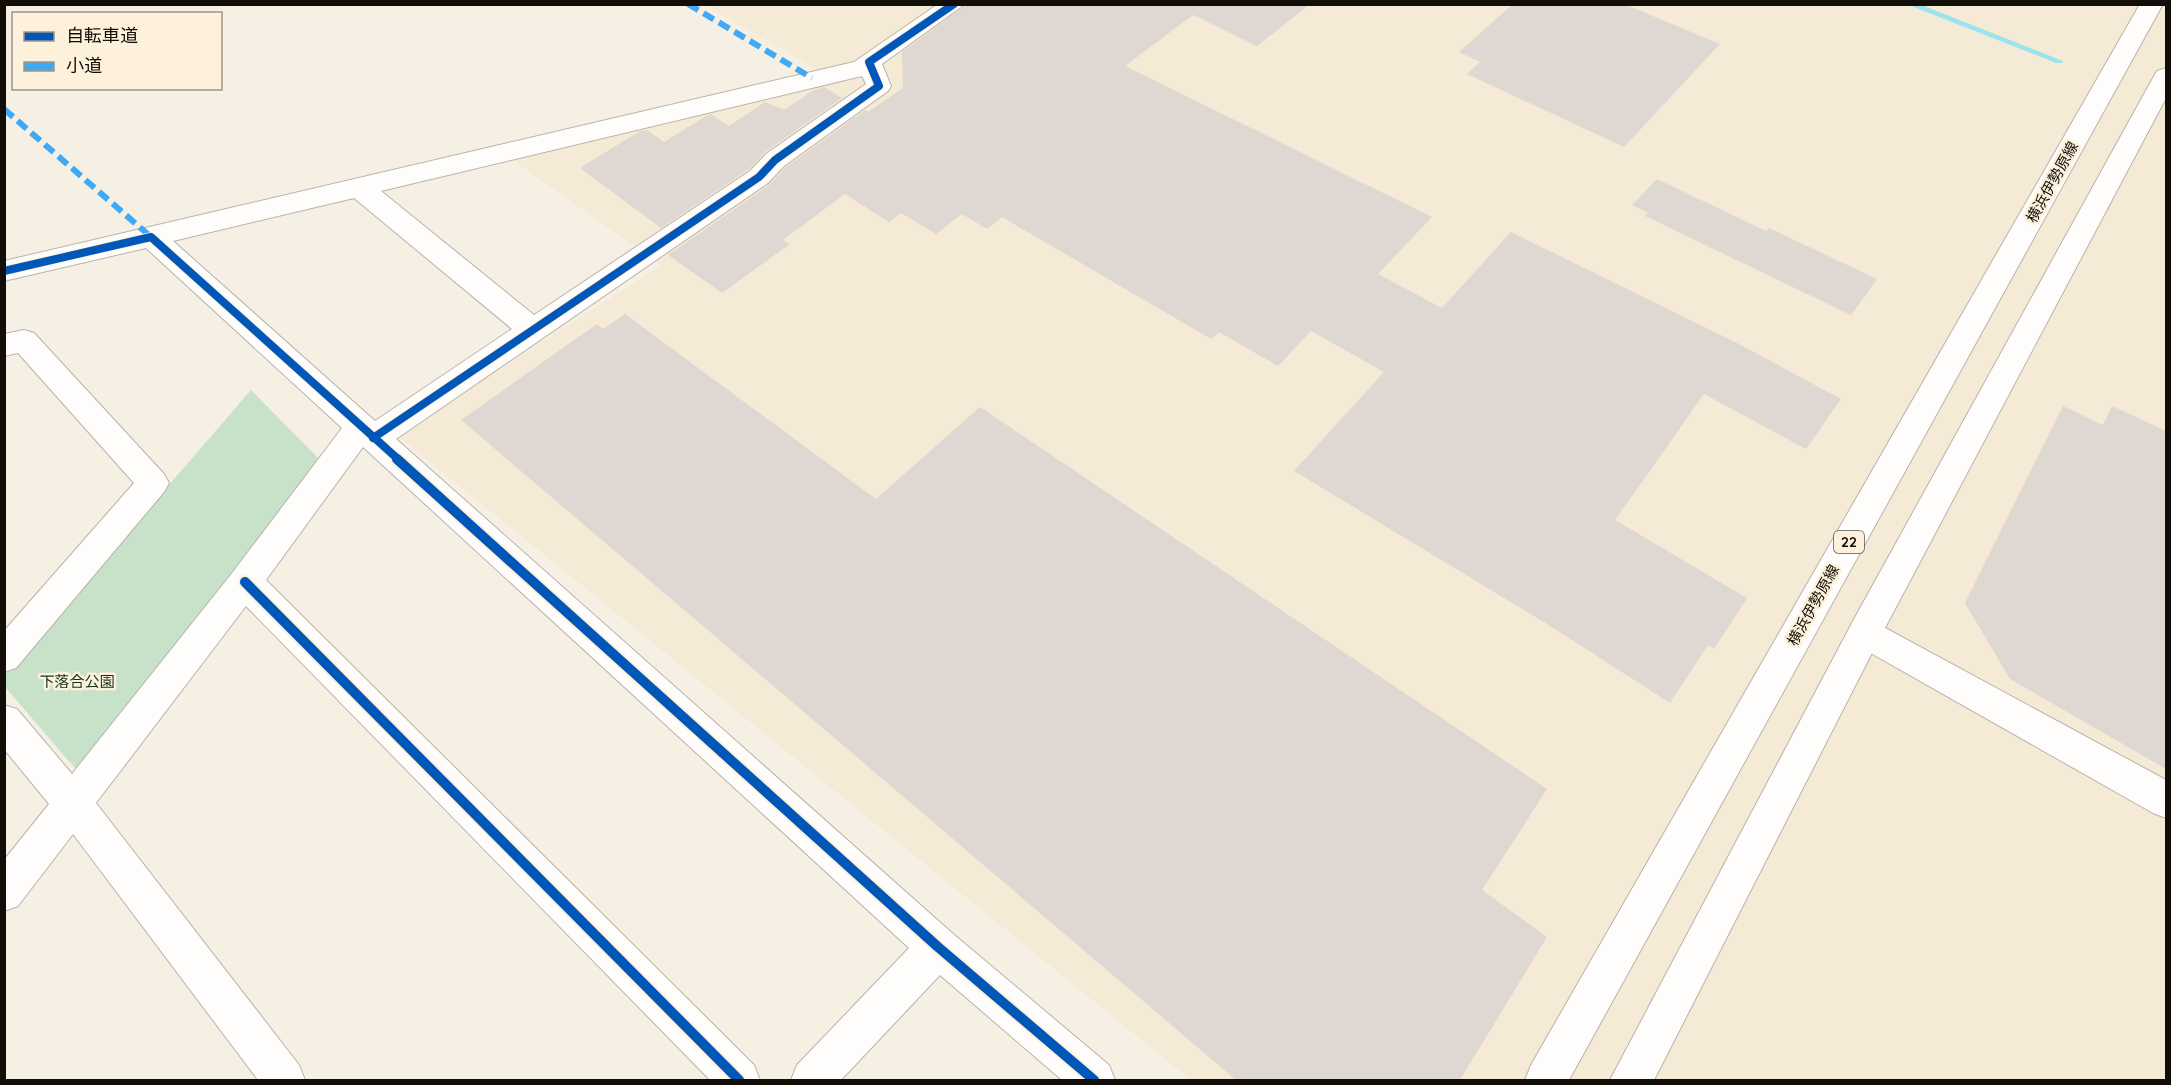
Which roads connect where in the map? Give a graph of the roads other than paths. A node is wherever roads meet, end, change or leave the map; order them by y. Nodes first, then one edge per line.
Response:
1 (954, 4) edge
2 (2152, 4) edge
3 (869, 62) junction
4 (2166, 76) edge
5 (358, 187) junction
6 (151, 237) junction
7 (4, 271) edge
8 (532, 329) junction
9 (4, 345) edge
10 (366, 433) junction
11 (245, 582) junction
12 (1865, 632) junction
13 (4, 657) edge
14 (4, 721) edge
15 (2166, 800) edge
16 (74, 805) junction
17 (4, 892) edge
18 (938, 947) junction
19 (284, 1080) edge
20 (739, 1080) edge
21 (812, 1080) edge
22 (1094, 1080) edge
23 (1546, 1080) edge
24 (1631, 1080) edge

1 - 3 street
2 - 23 street, 横浜伊勢原線 / 22
3 - 5 street
3 - 8 street
4 - 12 street
5 - 6 street
5 - 8 street
6 - 7 street
6 - 10 street
8 - 10 street
9 - 13 street
10 - 11 street
10 - 18 street
11 - 16 street
11 - 20 street
12 - 15 street
12 - 24 street
14 - 16 street
16 - 17 street
16 - 19 street
18 - 21 street
18 - 22 street

